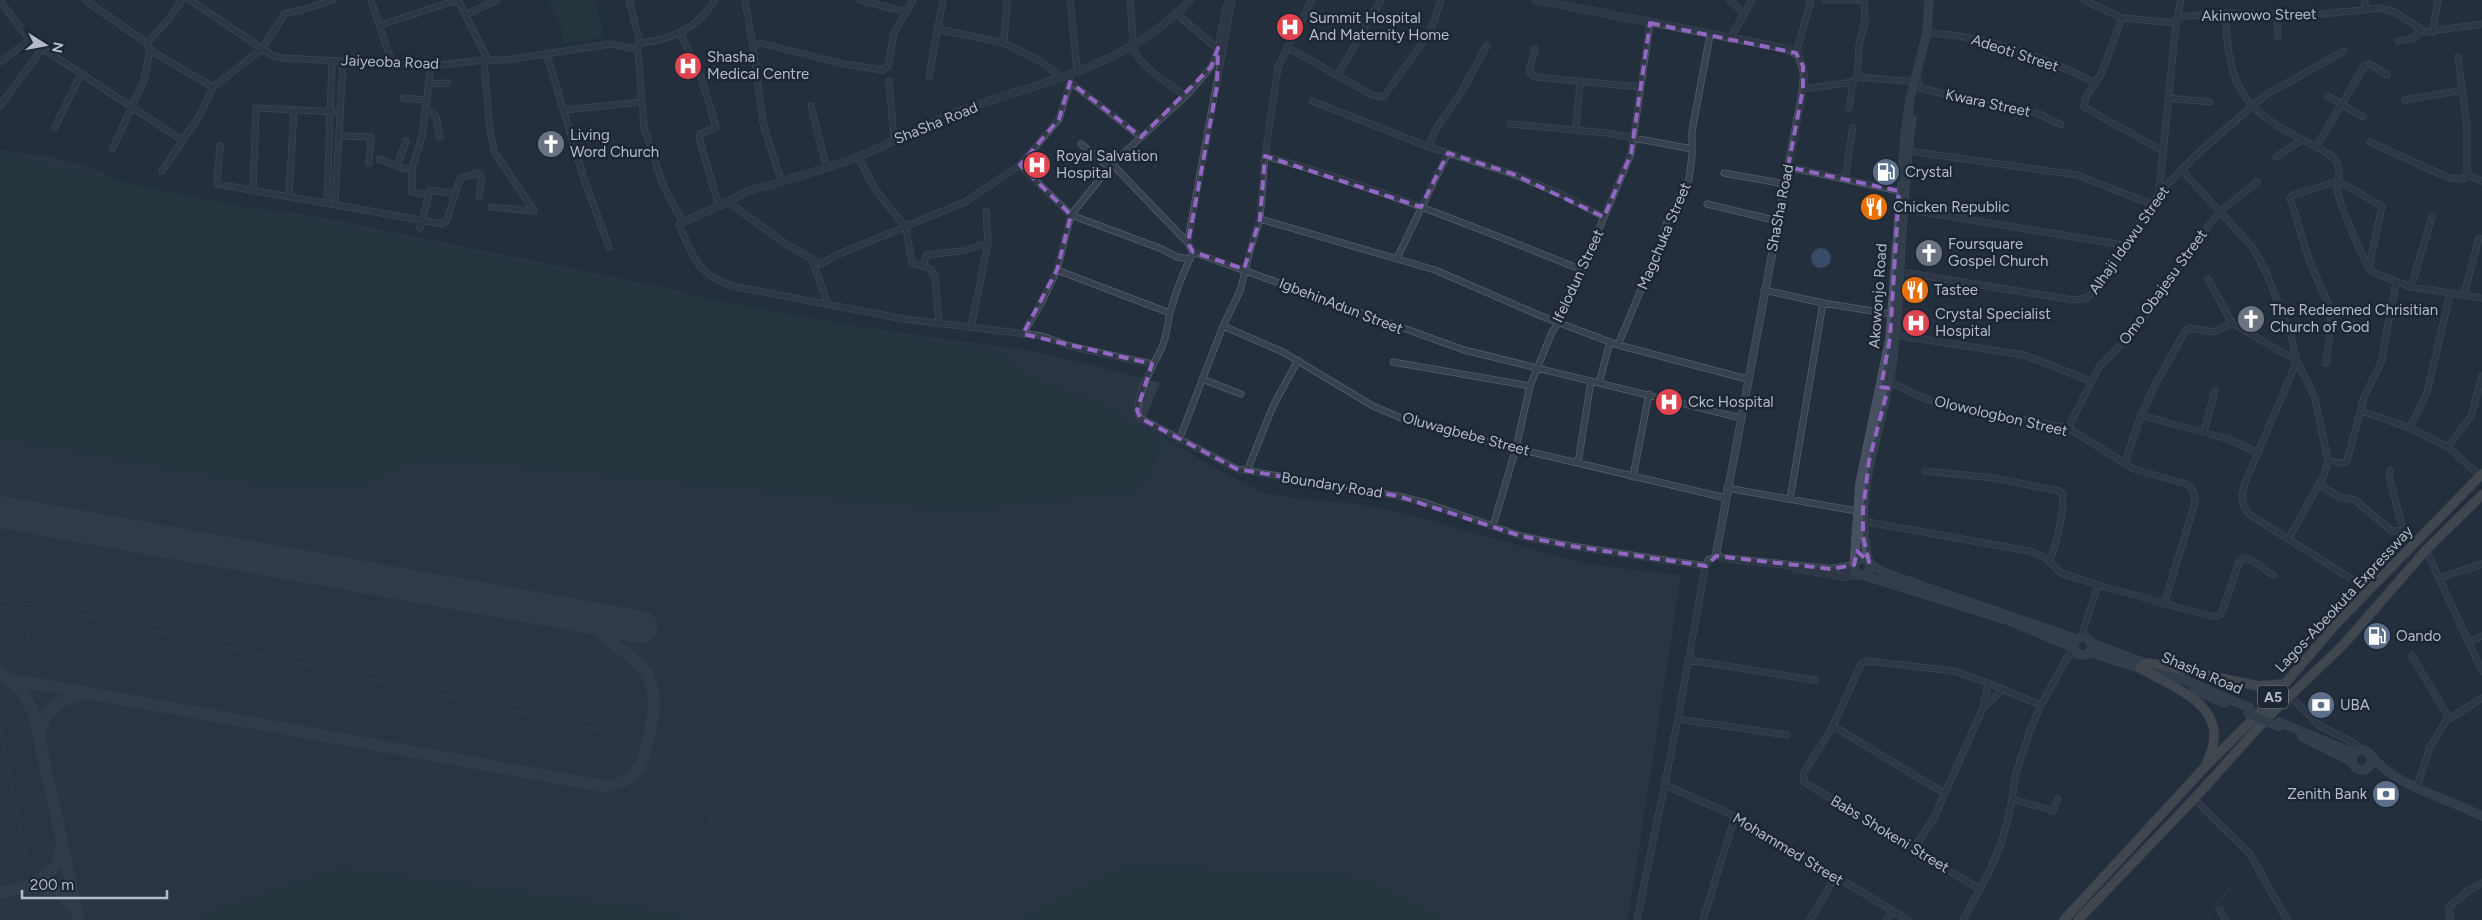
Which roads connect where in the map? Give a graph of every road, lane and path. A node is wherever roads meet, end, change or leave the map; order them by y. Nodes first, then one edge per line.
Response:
1 (85, 0) edge
2 (182, 0) edge
3 (190, 0) edge
4 (333, 0) edge
5 (371, 0) edge
6 (496, 0) edge
7 (629, 0) edge
8 (715, 0) edge
9 (745, 0) edge
10 (860, 0) edge
11 (913, 0) edge
12 (943, 0) edge
13 (1007, 0) edge
14 (1070, 0) edge
15 (1130, 0) edge
16 (1190, 0) edge
17 (1228, 0) edge
18 (1232, 0) edge
19 (1312, 0) edge
20 (1381, 0) edge
21 (1442, 0) edge
22 (1536, 0) edge
23 (1730, 0) edge
24 (1752, 0) edge
25 (1811, 0) edge
26 (1825, 0) edge
27 (1864, 0) edge
28 (1929, 0) edge
29 (1934, 0) edge
30 (2084, 0) edge
31 (2182, 0) edge
32 (2365, 0) edge
33 (2438, 0) edge
34 (0, 1) edge
35 (2096, 3) edge
36 (2365, 10) junction
37 (906, 12) junction
38 (1743, 12) junction
39 (2225, 13) junction
40 (1177, 14) junction
41 (2278, 14) junction
42 (465, 15) junction
43 (2122, 18) junction
44 (2177, 20) junction
45 (1650, 23) junction
46 (2482, 24) edge
47 (380, 25) junction
48 (937, 29) junction
49 (2420, 30) junction
50 (2432, 32) junction
51 (1932, 33) junction
52 (680, 35) junction
53 (1710, 35) junction
54 (2278, 37) dead end
55 (1730, 38) junction
56 (30, 40) junction
57 (2399, 41) dead end
58 (147, 43) junction
59 (640, 43) junction
60 (1004, 43) junction
61 (1487, 45) dead end
62 (753, 46) junction
63 (1134, 46) junction
64 (1287, 47) junction
65 (1218, 48) junction
66 (42, 49) junction
67 (262, 49) junction
68 (636, 49) junction
69 (1535, 49) dead end
70 (150, 50) junction
71 (2344, 51) dead end
72 (1796, 53) junction
73 (547, 55) junction
74 (1221, 56) junction
75 (2458, 57) dead end
76 (486, 60) junction
77 (332, 61) junction
78 (343, 61) junction
79 (0, 62) edge
80 (392, 63) junction
81 (431, 66) junction
82 (1077, 70) junction
83 (81, 74) junction
84 (1338, 74) junction
85 (2387, 75) dead end
86 (929, 77) dead end
87 (1068, 79) junction
88 (1855, 80) junction
89 (889, 81) dead end
90 (1580, 82) junction
91 (2096, 82) junction
92 (447, 83) dead end
93 (430, 84) junction
94 (1916, 84) junction
95 (1640, 86) junction
96 (213, 87) junction
97 (1803, 89) junction
98 (2462, 90) junction
99 (1186, 96) junction
100 (2328, 96) dead end
101 (404, 98) dead end
102 (2168, 98) junction
103 (427, 100) junction
104 (2405, 100) dead end
105 (1312, 101) dead end
106 (641, 102) junction
107 (2210, 102) dead end
108 (2342, 104) junction
109 (0, 106) edge
110 (811, 106) dead end
111 (2252, 106) junction
112 (131, 108) junction
113 (1849, 108) dead end
114 (426, 109) junction
115 (294, 110) junction
116 (564, 110) junction
117 (330, 112) junction
118 (340, 112) junction
119 (2363, 117) dead end
120 (1510, 124) dead end
121 (2061, 125) dead end
122 (56, 127) dead end
123 (1853, 127) dead end
124 (1576, 129) junction
125 (339, 136) junction
126 (440, 136) dead end
127 (1141, 137) junction
128 (1634, 137) junction
129 (894, 139) junction
130 (182, 140) junction
131 (2302, 140) junction
132 (406, 141) dead end
133 (2370, 142) dead end
134 (1080, 144) dead end
135 (220, 146) dead end
136 (1429, 147) junction
137 (2316, 147) junction
138 (113, 148) dead end
139 (1692, 149) junction
140 (2161, 150) junction
141 (1909, 152) junction
142 (1448, 154) junction
143 (329, 155) junction
144 (338, 155) junction
145 (1264, 156) junction
146 (858, 157) junction
147 (2276, 158) dead end
148 (379, 159) dead end
149 (369, 163) dead end
150 (1020, 165) junction
151 (398, 166) junction
152 (826, 166) junction
153 (1111, 166) junction
154 (1788, 167) junction
155 (412, 168) junction
156 (2181, 169) junction
157 (162, 171) dead end
158 (1724, 173) dead end
159 (2466, 174) junction
160 (1845, 179) junction
161 (2338, 180) junction
162 (781, 181) junction
163 (2482, 181) edge
164 (2257, 182) dead end
165 (1785, 184) junction
166 (253, 190) junction
167 (1899, 191) junction
168 (2159, 193) junction
169 (455, 194) junction
170 (288, 195) junction
171 (428, 195) junction
172 (479, 197) dead end
173 (328, 202) junction
174 (728, 202) junction
175 (335, 203) junction
176 (1706, 204) dead end
177 (2151, 204) junction
178 (718, 206) junction
179 (491, 207) dead end
180 (1421, 207) junction
181 (676, 210) joint
182 (986, 211) dead end
183 (2221, 212) junction
184 (1902, 214) junction
185 (1072, 215) junction
186 (1604, 217) junction
187 (2432, 217) dead end
188 (1260, 219) junction
189 (422, 220) junction
190 (1778, 221) junction
191 (683, 222) junction
192 (420, 228) dead end
193 (906, 228) junction
194 (2479, 238) dead end
195 (988, 243) junction
196 (1188, 243) junction
197 (2124, 245) junction
198 (609, 247) dead end
199 (1193, 252) junction
200 (1397, 258) junction
201 (1190, 259) junction
202 (813, 262) junction
203 (924, 265) junction
204 (2369, 268) junction
205 (1244, 269) junction
206 (1056, 270) junction
207 (1582, 270) junction
208 (1901, 272) junction
209 (2208, 279) dead end
210 (2396, 282) junction
211 (2411, 287) junction
212 (1764, 290) junction
213 (2450, 294) junction
214 (2464, 295) junction
215 (2482, 298) edge
216 (1824, 303) junction
217 (828, 304) junction
218 (1170, 313) junction
219 (1891, 314) junction
220 (939, 322) junction
221 (1559, 322) junction
222 (2232, 323) junction
223 (1223, 326) junction
224 (971, 328) junction
225 (1023, 334) junction
226 (1895, 335) junction
227 (1610, 342) junction
228 (1618, 345) junction
229 (1298, 360) junction
230 (2297, 360) junction
231 (1393, 362) dead end
232 (2326, 363) dead end
233 (1152, 364) junction
234 (1536, 368) junction
235 (2482, 376) edge
236 (1202, 379) junction
237 (1748, 379) junction
238 (1591, 381) junction
239 (2091, 381) junction
240 (1600, 383) junction
241 (1530, 386) junction
242 (1886, 386) junction
243 (2214, 390) dead end
244 (1241, 394) dead end
245 (1648, 394) junction
246 (2361, 411) junction
247 (2141, 415) junction
248 (1741, 418) junction
249 (2068, 428) junction
250 (2410, 428) junction
251 (2204, 432) junction
252 (1179, 440) junction
253 (2448, 447) junction
254 (1516, 448) junction
255 (2258, 453) junction
256 (2328, 460) junction
257 (2125, 462) junction
258 (1578, 463) junction
259 (2390, 470) dead end
260 (1247, 471) junction
261 (1925, 471) dead end
262 (2481, 475) edge
263 (1633, 477) junction
264 (2318, 484) junction
265 (1727, 488) junction
266 (2482, 495) edge
267 (1726, 498) junction
268 (1790, 499) junction
269 (1856, 510) junction
270 (1862, 521) junction
271 (1493, 526) junction
272 (2401, 530) junction
273 (2406, 537) dead end
274 (2289, 538) junction
275 (2426, 550) junction
276 (1717, 556) junction
277 (2049, 561) junction
278 (1870, 563) junction
279 (2482, 564) edge
280 (1788, 565) junction
281 (1854, 565) junction
282 (1706, 566) junction
283 (1861, 575) junction
284 (2273, 575) dead end
285 (2439, 578) junction
286 (2098, 585) junction
287 (2369, 590) junction
288 (2164, 604) junction
289 (2482, 636) edge
290 (2079, 638) junction
291 (2469, 642) junction
292 (2091, 643) junction
293 (2075, 649) junction
294 (2089, 652) junction
295 (2412, 656) dead end
296 (1688, 660) junction
297 (2142, 666) junction
298 (2482, 671) edge
299 (1815, 680) dead end
300 (1988, 683) junction
301 (2282, 684) junction
302 (2003, 689) junction
303 (2290, 696) junction
304 (2482, 698) edge
305 (2041, 705) junction
306 (1983, 708) junction
307 (2449, 718) junction
308 (1678, 719) junction
309 (2279, 724) junction
310 (1833, 726) junction
311 (1787, 735) dead end
312 (2359, 751) junction
313 (2372, 756) junction
314 (2352, 762) junction
315 (2204, 768) junction
316 (2368, 769) junction
317 (2394, 776) junction
318 (1665, 786) junction
319 (2417, 787) junction
320 (1944, 792) junction
321 (2013, 799) junction
322 (2058, 799) dead end
323 (2194, 800) junction
324 (1734, 816) junction
325 (2482, 816) edge
326 (1914, 848) junction
327 (1836, 877) junction
328 (2482, 883) edge
329 (1979, 889) junction
330 (2220, 910) dead end
331 (1892, 911) junction
332 (1637, 920) edge
333 (1703, 920) edge
334 (1810, 920) edge
335 (1887, 920) edge
336 (1908, 920) edge
337 (1963, 920) edge
338 (2064, 920) edge
339 (2078, 920) edge
340 (2226, 920) edge
341 (2287, 920) edge
342 (2451, 920) edge

1 - 58 street
2 - 58 street
3 - 67 street, Jaiyeoba Road
4 - 67 street
5 - 47 street
6 - 42 street
7 - 59 street
8 - 52 street
9 - 62 street
10 - 37 street
11 - 37 street
12 - 48 street
13 - 60 street
14 - 82 street
15 - 63 street
16 - 40 street, ShaSha Road
17 - 65 street
18 - 74 street
19 - 64 street
20 - 84 street
21 - 84 street
22 - 45 street
23 - 38 street
24 - 38 street
25 - 72 street
26 - 27 street
27 - 88 street
28 - 94 main road, Akowonjo Road
29 - 51 main road, Akowonjo Road
30 - 35 street, Akinwowo Street
31 - 44 street
32 - 36 street
33 - 50 street
34 - 56 street
35 - 43 street, Akinwowo Street
36 - 41 street, Akinwowo Street
36 - 49 street, Akinwowo Street
37 - 62 street
38 - 55 street
39 - 41 street, Akinwowo Street
39 - 44 street, Akinwowo Street
39 - 111 street
40 - 63 street, ShaSha Road
40 - 65 street
41 - 54 street
42 - 47 street
42 - 76 street
43 - 44 street, Akinwowo Street
43 - 91 street
44 - 102 street
45 - 53 street
45 - 95 street, Ifelodun Street
46 - 50 street, Akinwowo Street
47 - 80 street
48 - 60 street
48 - 86 street
49 - 50 street, Akinwowo Street
49 - 57 street
51 - 91 street, Adeoti Street
51 - 94 main road, Akowonjo Road
52 - 59 street
52 - 178 street
53 - 55 street
53 - 139 street, Magchuka Street
55 - 72 street
56 - 66 street
56 - 79 street
58 - 70 street
59 - 68 street
60 - 87 street
61 - 136 street
62 - 162 street
63 - 82 street, ShaSha Road
63 - 99 street
64 - 84 street
64 - 145 street
65 - 74 street
65 - 99 street
66 - 83 street
66 - 109 street
67 - 77 street, Jaiyeoba Road
67 - 96 street
68 - 73 street, Jaiyeoba Road
68 - 106 street
69 - 90 street
70 - 96 street
70 - 112 street
71 - 111 street, Alhaji Idowu Street
72 - 97 street, ShaSha Road
73 - 76 street, Jaiyeoba Road
73 - 116 street
74 - 196 street
75 - 98 street
76 - 81 street, Jaiyeoba Road
76 - 179 street
77 - 78 street, Jaiyeoba Road
77 - 117 street
78 - 80 street, Jaiyeoba Road
78 - 118 street
80 - 81 street, Jaiyeoba Road
81 - 93 street
82 - 87 street, ShaSha Road
83 - 112 street
83 - 122 street
85 - 108 street
87 - 127 street
87 - 129 street, ShaSha Road
87 - 150 street
88 - 94 street, Kwara Street
88 - 97 street, Kwara Street
88 - 113 street
89 - 129 street
90 - 95 street
90 - 124 street
91 - 140 street
92 - 93 street
93 - 103 street
94 - 121 street, Kwara Street
94 - 141 main road, Akowonjo Road
94 - 167 main road, Akowonjo Road
95 - 128 street, Ifelodun Street
96 - 130 street
97 - 154 street, ShaSha Road
98 - 104 street
98 - 159 street
99 - 127 street
100 - 108 street
101 - 103 street
102 - 107 street
102 - 140 street
103 - 114 street
105 - 136 street
106 - 116 street
106 - 181 street
108 - 119 street
108 - 137 street
110 - 152 street
111 - 131 street
111 - 156 street, Alhaji Idowu Street
112 - 130 street
112 - 138 street
114 - 126 street
114 - 155 street
115 - 117 street
115 - 166 street
115 - 170 street
116 - 198 street
117 - 118 street
117 - 143 street
118 - 125 street
120 - 124 street
123 - 160 street
124 - 128 street
125 - 144 street
125 - 149 street
127 - 153 street
128 - 139 street
128 - 186 street, Ifelodun Street
129 - 146 street, ShaSha Road
130 - 157 street
131 - 137 street
131 - 147 street
132 - 151 street
133 - 159 street
134 - 153 street
135 - 166 street
136 - 142 street
137 - 161 street
139 - 228 street, Magchuka Street
140 - 168 street
141 - 177 street
141 - 184 main road, Akowonjo Road
142 - 180 street
142 - 186 street
143 - 144 street
143 - 173 street
144 - 175 street
145 - 180 street
145 - 188 street
146 - 152 street, ShaSha Road
146 - 193 street
148 - 151 street
150 - 185 street
150 - 193 street
151 - 155 street
152 - 162 street, ShaSha Road
153 - 185 street
153 - 196 street
154 - 160 street
154 - 165 street, ShaSha Road
155 - 171 street
156 - 168 street, Alhaji Idowu Street
156 - 183 street
158 - 165 street
159 - 163 street
160 - 167 street
161 - 204 street
161 - 204 street
161 - 232 street
162 - 174 street, ShaSha Road
164 - 183 street, Omo Obajesu Street
165 - 190 street, ShaSha Road
166 - 170 street
167 - 184 main road, Akowonjo Road
168 - 177 street, Alhaji Idowu Street
169 - 171 street
169 - 172 street
169 - 189 street
170 - 173 street
171 - 189 street
173 - 175 street
174 - 178 street, ShaSha Road
174 - 202 street
175 - 189 street
176 - 190 street
177 - 197 street, Alhaji Idowu Street
178 - 191 street, ShaSha Road
180 - 200 street
180 - 207 street
181 - 191 street
182 - 195 street
183 - 230 street
183 - 239 street, Omo Obajesu Street
184 - 197 street
184 - 208 main road, Akowonjo Road
184 - 219 main road, Akowonjo Road
185 - 201 street
185 - 206 street
186 - 207 street, Ifelodun Street
187 - 211 street
188 - 200 street
188 - 205 street
189 - 192 street
190 - 212 street, ShaSha Road
191 - 217 street
193 - 202 street
193 - 203 street
194 - 214 street
195 - 203 street
195 - 224 street
196 - 199 street
197 - 208 street, Alhaji Idowu Street
199 - 201 street, Boundary Road
199 - 205 street, IgbehinAdun Street
200 - 221 street
201 - 218 street, Boundary Road
202 - 217 street
203 - 220 street
204 - 210 street
205 - 223 street
205 - 234 street, IgbehinAdun Street
206 - 218 street
206 - 225 street
207 - 221 street, Ifelodun Street
208 - 226 main road, Akowonjo Road
209 - 222 street
210 - 211 street
210 - 246 street
211 - 213 street
212 - 216 street
212 - 237 street, ShaSha Road
213 - 214 street
213 - 250 street
214 - 215 street
216 - 219 street
216 - 268 street
217 - 220 street
218 - 233 street, Boundary Road
219 - 242 main road, Akowonjo Road
220 - 224 street
221 - 227 street
221 - 234 street, Ifelodun Street
222 - 230 street
222 - 247 street
223 - 229 street, Oluwagbebe Street
223 - 236 street
224 - 225 street
225 - 233 street
226 - 239 street
226 - 242 main road, Akowonjo Road
227 - 228 street
227 - 240 street
228 - 237 street
229 - 254 street, Oluwagbebe Street
229 - 260 street
230 - 255 street
230 - 256 street
231 - 241 street
233 - 252 street, Boundary Road
234 - 238 street, IgbehinAdun Street
234 - 241 street, Ifelodun Street
235 - 253 street
236 - 244 street
236 - 252 street
237 - 248 street, ShaSha Road
238 - 240 street, IgbehinAdun Street
238 - 258 street
239 - 249 street, Omo Obajesu Street
240 - 245 street, IgbehinAdun Street
241 - 254 street, Ifelodun Street
242 - 249 street, Olowologbon Street
242 - 269 main road, Akowonjo Road
242 - 270 main road, Akowonjo Road
243 - 251 street
245 - 248 street, IgbehinAdun Street
245 - 263 street
246 - 250 street
246 - 256 street
247 - 251 street
247 - 257 street
248 - 265 street, ShaSha Road
249 - 257 street, Olowologbon Street
250 - 253 street
251 - 255 street
252 - 260 street, Boundary Road
253 - 262 street
254 - 258 street, Oluwagbebe Street
254 - 271 street, Ifelodun Street
255 - 274 street
256 - 264 street
257 - 288 street, Olowologbon Street
258 - 263 street, Oluwagbebe Street
259 - 272 street
260 - 271 street, Boundary Road
261 - 277 street
262 - 287 highway, Lagos-Abeokuta Expressway / A5
263 - 267 street, Oluwagbebe Street
264 - 272 street
264 - 274 street
265 - 267 street, ShaSha Road
265 - 268 street
266 - 275 highway, Lagos-Abeokuta Expressway / A5
267 - 276 street, ShaSha Road
268 - 269 street
269 - 281 main road, Akowonjo Road
270 - 277 street
270 - 278 main road, Akowonjo Road
271 - 282 street, Boundary Road
272 - 273 street
274 - 287 street
275 - 285 street
275 - 303 highway, Lagos-Abeokuta Expressway / A5
276 - 280 street
276 - 282 street
277 - 286 street
278 - 281 main road
278 - 283 main road
278 - 290 main road
279 - 285 street
280 - 281 street
280 - 283 street
281 - 283 main road
282 - 296 street
283 - 293 main road
284 - 288 street
285 - 291 street
286 - 288 street
286 - 290 street
287 - 301 highway, Lagos-Abeokuta Expressway / A5
289 - 291 street
290 - 292 main road
290 - 293 main road
291 - 298 street
292 - 294 main road
292 - 297 main road, Shasha Road
293 - 294 main road
293 - 305 street
294 - 297 main road, Shasha Road
295 - 307 street
296 - 299 street
296 - 308 street
297 - 301 highway
297 - 309 main road, Shasha Road, bridge
297 - 315 highway
300 - 302 street
300 - 306 street
300 - 310 street
301 - 315 highway, Lagos-Abeokuta Expressway / A5
302 - 305 street
302 - 306 street
303 - 312 street
303 - 323 highway, Lagos-Abeokuta Expressway / A5
304 - 307 street
305 - 321 street
306 - 320 street
307 - 319 street
308 - 311 street
308 - 318 street
309 - 312 main road, Shasha Road
309 - 314 main road, Shasha Road
310 - 320 street
310 - 326 street, Babs Shokeni Street
312 - 313 main road
312 - 314 main road
313 - 316 main road
313 - 317 main road
314 - 316 main road
315 - 338 highway, Lagos-Abeokuta Expressway / A5
316 - 317 main road
317 - 319 main road
318 - 324 street, Mohammed Street
318 - 332 street
319 - 325 main road
320 - 326 street
321 - 322 street
321 - 329 street
323 - 339 highway, Lagos-Abeokuta Expressway / A5
323 - 341 street
324 - 327 street, Mohammed Street
324 - 333 street
326 - 329 street, Babs Shokeni Street
327 - 331 street, Mohammed Street
327 - 334 street
328 - 342 street
329 - 337 street
330 - 340 street
331 - 335 street
331 - 336 street, Mohammed Street

